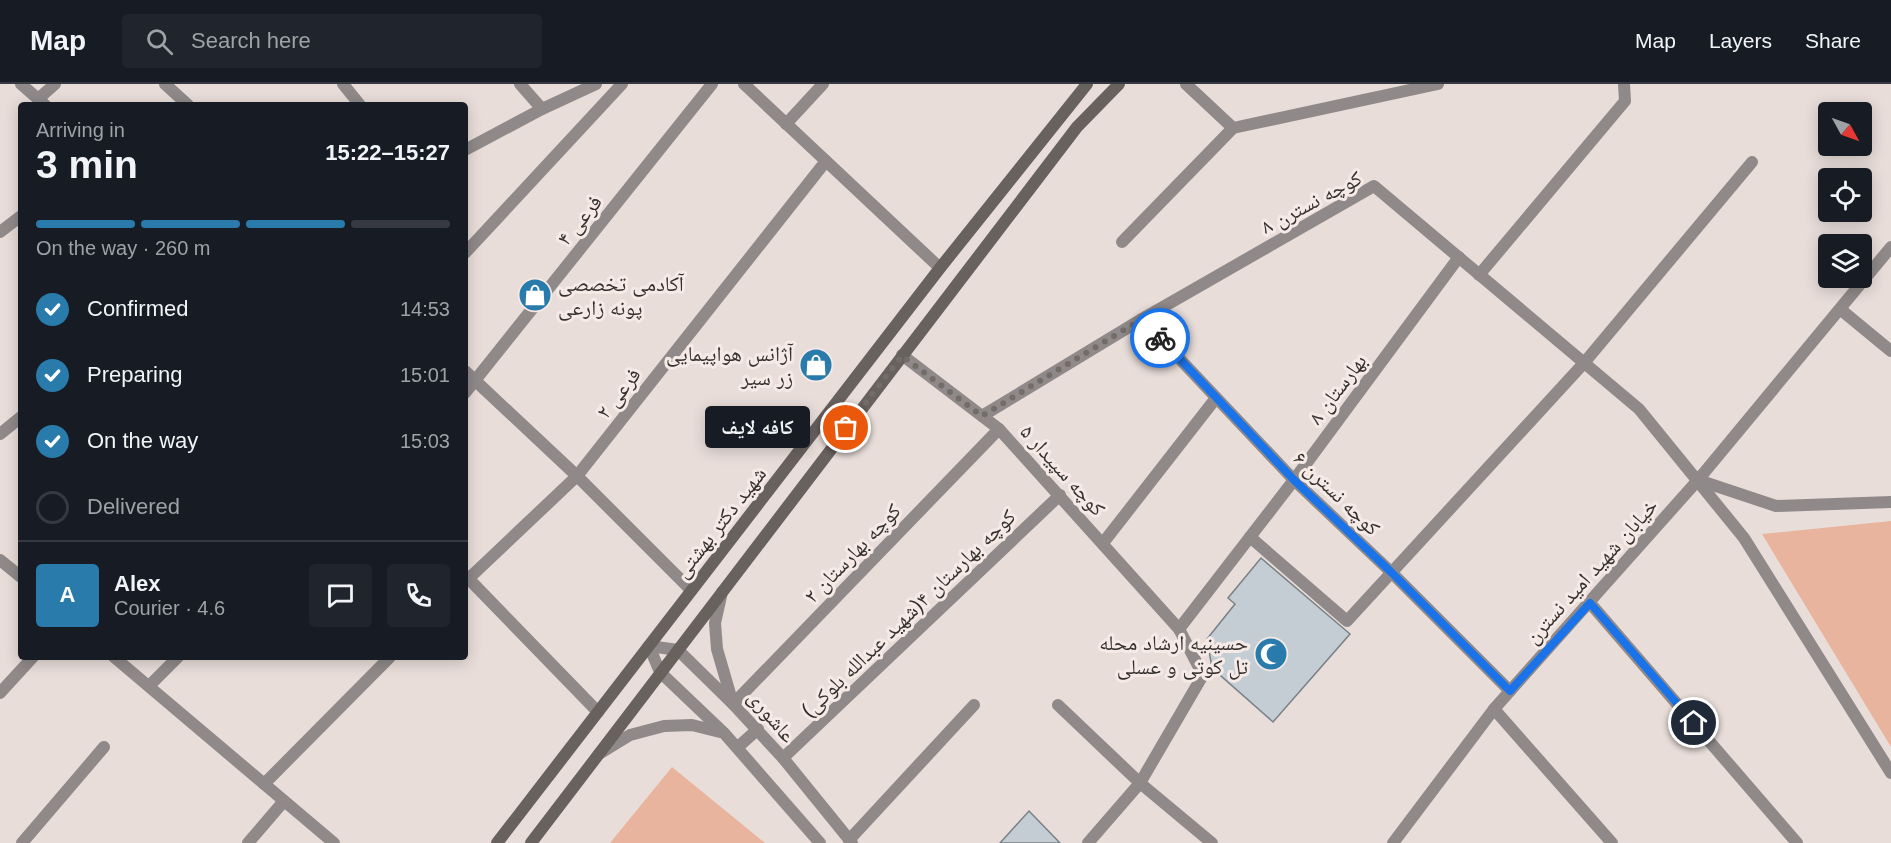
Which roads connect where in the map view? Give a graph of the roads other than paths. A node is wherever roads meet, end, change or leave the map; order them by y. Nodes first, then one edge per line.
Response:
1 (21, 84) edge
2 (55, 84) edge
3 (165, 84) edge
4 (344, 84) edge
5 (520, 84) edge
6 (596, 84) edge
7 (622, 84) edge
8 (712, 84) edge
9 (744, 84) edge
10 (823, 84) edge
11 (1087, 84) edge
12 (1119, 84) edge
13 (1186, 84) edge
14 (1438, 84) edge
15 (1624, 84) edge
16 (41, 102) edge
17 (185, 102) edge
18 (358, 102) edge
19 (542, 109) junction
20 (786, 124) junction
21 (1233, 128) junction
22 (468, 148) edge
23 (826, 161) junction
24 (1752, 162) dead end
25 (18, 218) edge
26 (0, 232) edge
27 (1122, 242) dead end
28 (1891, 247) edge
29 (468, 250) edge
30 (1459, 257) junction
31 (940, 268) junction
32 (1479, 275) junction
33 (1840, 309) junction
34 (1142, 319) junction
35 (1891, 351) edge
36 (902, 356) junction
37 (1584, 363) junction
38 (468, 373) edge
39 (475, 380) junction
40 (468, 389) edge
41 (1216, 398) junction
42 (982, 416) junction
43 (18, 419) edge
44 (999, 429) junction
45 (0, 434) edge
46 (577, 476) junction
47 (1294, 480) junction
48 (1698, 480) junction
49 (1060, 495) junction
50 (1891, 502) edge
51 (1250, 537) junction
52 (1102, 543) junction
53 (0, 560) edge
54 (1392, 573) junction
55 (18, 575) edge
56 (468, 576) edge
57 (468, 580) edge
58 (692, 590) junction
59 (722, 592) junction
60 (1590, 603) junction
61 (1179, 629) junction
62 (649, 646) junction
63 (678, 650) junction
64 (30, 660) edge
65 (118, 660) edge
66 (175, 660) edge
67 (387, 660) edge
68 (660, 672) junction
69 (149, 686) junction
70 (1510, 691) junction
71 (0, 693) edge
72 (733, 704) junction
73 (974, 705) dead end
74 (1058, 705) dead end
75 (1494, 709) junction
76 (598, 712) junction
77 (758, 729) junction
78 (724, 733) junction
79 (104, 747) dead end
80 (738, 747) junction
81 (598, 755) junction
82 (783, 758) junction
83 (1891, 773) edge
84 (1140, 783) junction
85 (264, 784) junction
86 (284, 801) junction
87 (850, 842) edge
88 (22, 843) edge
89 (248, 843) edge
90 (334, 843) edge
91 (497, 843) edge
92 (531, 843) edge
93 (820, 843) edge
94 (1088, 843) edge
95 (1212, 843) edge
96 (1393, 843) edge
97 (1612, 843) edge
98 (1797, 843) edge

1 - 16 street
2 - 16 street
3 - 17 street
4 - 18 street
5 - 19 street
6 - 19 street
7 - 29 street
8 - 39 street, فرعی ۴
9 - 20 street
10 - 20 street
11 - 31 main road, شهید دکتر بهشتی
12 - 36 main road, شهید دکتر بهشتی
13 - 21 street
14 - 21 street
15 - 32 street
19 - 22 street
20 - 23 street
21 - 27 street
23 - 31 street
23 - 46 street, فرعی ۲
24 - 37 street
25 - 26 street
28 - 33 street, خیابان شهید امید نسترن
30 - 32 street, کوچه نسترن ۸
30 - 34 street, کوچه نسترن ۸
30 - 47 street, بهارستان ۸
31 - 58 main road, شهید دکتر بهشتی
32 - 37 street, کوچه نسترن ۸
33 - 35 street
33 - 48 street, خیابان شهید امید نسترن
34 - 41 street, کوچه نسترن ۶
34 - 42 street, کوچه نسترن ۸
36 - 42 street, کوچه سپیدار ۵
36 - 59 main road, شهید دکتر بهشتی
37 - 48 street, کوچه نسترن ۸
37 - 54 street
38 - 39 street
39 - 40 street, فرعی ۴
39 - 46 street
41 - 47 street, کوچه نسترن ۶
41 - 52 street
42 - 44 street, کوچه سپیدار ۵
43 - 45 street
44 - 49 street, کوچه سپیدار ۵
44 - 72 street, کوچه بهارستان ۲
46 - 56 street, فرعی ۲
46 - 58 street
47 - 51 street, بهارستان ۸
47 - 54 street, کوچه نسترن ۶
48 - 50 street
48 - 60 street, خیابان شهید امید نسترن
48 - 83 street, کوچه نسترن ۸
49 - 52 street, کوچه سپیدار ۵
49 - 82 street, کوچه بهارستان ۴(شهید عبدالله بلوکی)
51 - 54 street
51 - 61 street, بهارستان ۸
52 - 61 street, کوچه سپیدار ۵
53 - 55 street
54 - 70 street, کوچه نسترن ۶
57 - 76 street
58 - 62 main road, شهید دکتر بهشتی
59 - 63 main road, شهید دکتر بهشتی
59 - 72 street, عاشوری
60 - 70 street, خیابان شهید امید نسترن
60 - 98 street
61 - 84 street, کوچه سپیدار ۵
62 - 63 street
62 - 68 street
62 - 76 main road, شهید دکتر بهشتی
63 - 68 main road, شهید دکتر بهشتی
63 - 72 street
64 - 71 street
65 - 69 street
66 - 69 street
67 - 85 street
68 - 78 street
68 - 81 main road, شهید دکتر بهشتی
69 - 85 street
70 - 75 street, خیابان شهید امید نسترن
72 - 77 street, عاشوری
73 - 87 street
74 - 84 street
75 - 96 street, خیابان شهید امید نسترن
75 - 97 street
76 - 91 main road, شهید دکتر بهشتی
77 - 80 street
77 - 82 street, عاشوری
78 - 80 street
78 - 81 street
79 - 88 street
80 - 93 street
81 - 92 main road, شهید دکتر بهشتی
82 - 87 street, عاشوری
84 - 94 street
84 - 95 street
85 - 86 street
86 - 89 street
86 - 90 street

